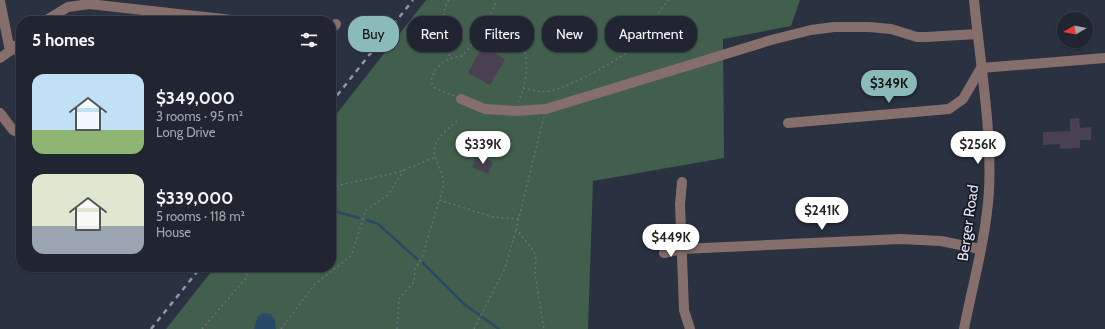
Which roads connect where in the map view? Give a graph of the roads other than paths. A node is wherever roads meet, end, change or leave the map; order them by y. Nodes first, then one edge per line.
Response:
1 (974, 0) edge
2 (0, 1) edge
3 (53, 16) edge
4 (196, 16) edge
5 (977, 34) junction
6 (15, 46) edge
7 (0, 58) edge
8 (1105, 58) edge
9 (981, 68) junction
10 (461, 98) road end
11 (0, 113) edge
12 (788, 123) dead end
13 (16, 132) edge
14 (682, 182) dead end
15 (682, 249) junction
16 (980, 250) junction
17 (664, 253) dead end
18 (690, 329) edge
19 (964, 329) edge

1 - 5 street, Berger Road
2 - 6 street
3 - 4 street
5 - 9 street, Berger Road
5 - 10 street
6 - 7 street
8 - 9 street
9 - 12 street
9 - 16 street, Berger Road
11 - 13 street
14 - 15 street
15 - 16 street
15 - 17 street
15 - 18 street
16 - 19 street, Berger Road

